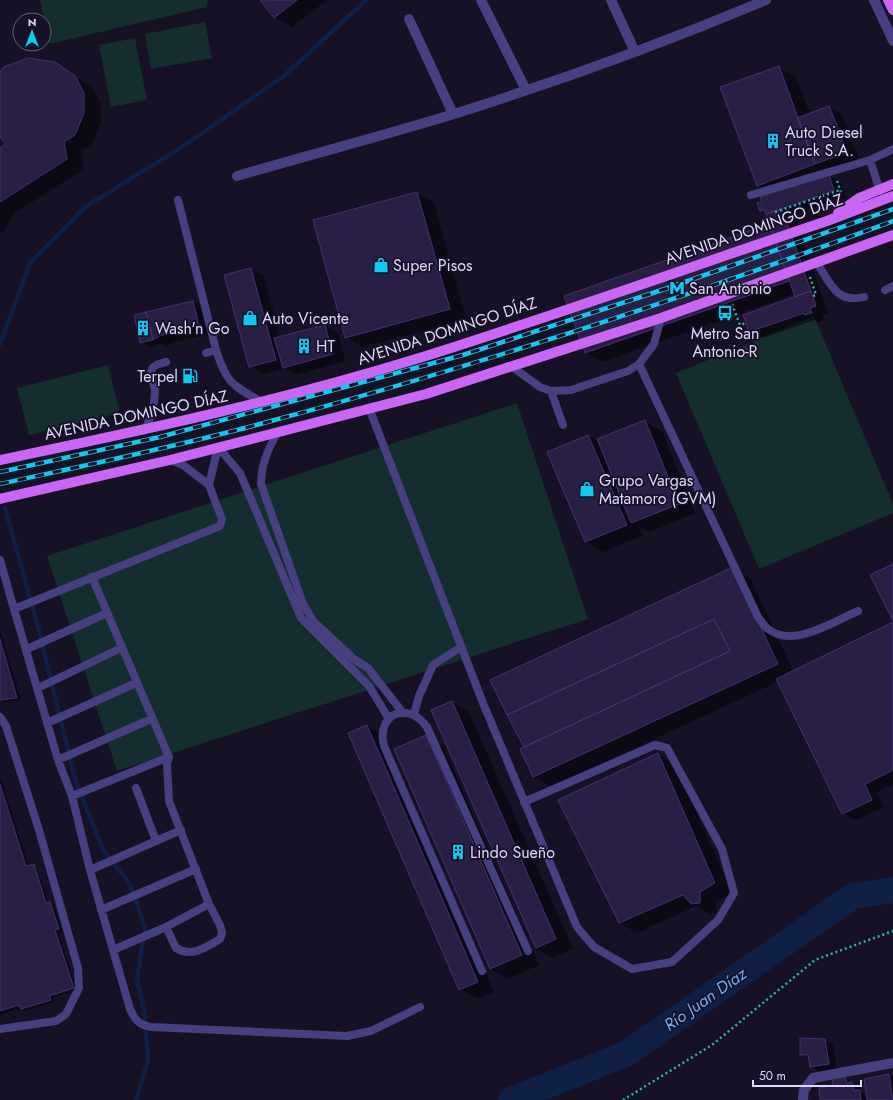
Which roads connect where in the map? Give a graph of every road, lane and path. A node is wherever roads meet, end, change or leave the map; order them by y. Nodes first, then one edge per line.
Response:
1 (482, 0) edge
2 (611, 0) edge
3 (766, 0) edge
4 (874, 0) edge
5 (888, 0) edge
6 (745, 4) edge
7 (893, 10) edge
8 (409, 19) dead end
9 (893, 41) edge
10 (635, 52) junction
11 (526, 90) junction
12 (453, 114) junction
13 (893, 149) edge
14 (870, 160) junction
15 (236, 176) dead end
16 (837, 179) dead end
17 (893, 184) edge
18 (840, 190) junction
19 (880, 190) junction
20 (751, 195) dead end
21 (893, 196) edge
22 (178, 200) dead end
23 (847, 207) junction
24 (775, 212) dead end
25 (827, 221) junction
26 (893, 236) edge
27 (817, 263) junction
28 (806, 267) junction
29 (728, 294) junction
30 (813, 296) dead end
31 (864, 297) dead end
32 (661, 318) junction
33 (746, 323) dead end
34 (216, 350) junction
35 (206, 353) dead end
36 (166, 362) dead end
37 (639, 364) junction
38 (511, 366) junction
39 (552, 391) junction
40 (262, 402) junction
41 (368, 408) junction
42 (563, 425) dead end
43 (145, 430) junction
44 (278, 432) junction
45 (218, 447) junction
46 (0, 460) edge
47 (170, 460) junction
48 (209, 485) junction
49 (1, 502) edge
50 (0, 560) edge
51 (92, 577) junction
52 (14, 609) junction
53 (858, 611) dead end
54 (107, 613) junction
55 (461, 647) junction
56 (122, 648) junction
57 (27, 649) junction
58 (136, 683) junction
59 (38, 688) junction
60 (403, 712) junction
61 (414, 714) junction
62 (0, 717) edge
63 (152, 719) junction
64 (389, 719) junction
65 (47, 723) junction
66 (169, 757) junction
67 (58, 760) junction
68 (136, 788) dead end
69 (72, 796) junction
70 (524, 802) junction
71 (181, 830) junction
72 (156, 841) junction
73 (90, 870) junction
74 (196, 870) junction
75 (209, 904) junction
76 (102, 910) junction
77 (166, 927) junction
78 (893, 931) edge
79 (113, 950) junction
80 (528, 951) dead end
81 (482, 971) dead end
82 (420, 1007) dead end
83 (0, 1029) edge
84 (893, 1063) edge
85 (623, 1100) edge
86 (803, 1100) edge

1 - 11 street
2 - 10 street
3 - 6 street
4 - 9 street
5 - 7 main road
6 - 10 street
8 - 12 street
10 - 11 street
11 - 12 street
12 - 15 street
13 - 14 lane
14 - 19 lane
14 - 20 lane
16 - 18 path
17 - 19 main road
18 - 23 path
18 - 24 path
19 - 23 main road
21 - 25 main road, AVENIDA DOMINGO DÍAZ
22 - 34 lane
23 - 25 main road
25 - 40 main road, AVENIDA DOMINGO DÍAZ
26 - 27 main road
27 - 28 main road
27 - 31 lane
28 - 29 main road
28 - 30 path
29 - 32 main road
29 - 33 path
32 - 37 lane
32 - 38 main road
34 - 35 lane
34 - 40 lane
36 - 43 lane
37 - 39 lane
37 - 53 lane
38 - 39 lane
38 - 41 main road
39 - 42 lane
40 - 43 main road, AVENIDA DOMINGO DÍAZ
41 - 44 main road
41 - 55 lane
43 - 46 main road, AVENIDA DOMINGO DÍAZ
44 - 45 main road
44 - 60 lane
45 - 47 main road
45 - 48 lane
45 - 64 lane
47 - 48 lane
47 - 49 main road
48 - 51 lane
50 - 52 lane
51 - 52 lane
51 - 54 lane
52 - 57 lane
54 - 56 lane
54 - 57 lane
55 - 61 lane
55 - 70 lane
56 - 58 lane
56 - 59 lane
57 - 59 lane
58 - 63 lane
58 - 65 lane
59 - 65 lane
60 - 61 lane
60 - 64 lane
61 - 80 lane
62 - 83 lane
63 - 66 lane
63 - 67 lane
64 - 81 lane
65 - 67 lane
66 - 69 lane
66 - 71 lane
67 - 69 lane
68 - 72 lane
69 - 73 lane
70 - 70 lane
71 - 72 lane
71 - 74 lane
72 - 73 lane
73 - 76 lane
74 - 75 lane
74 - 76 lane
75 - 77 lane
75 - 77 lane
76 - 79 lane
77 - 79 lane
78 - 85 path
79 - 82 lane
84 - 86 street

